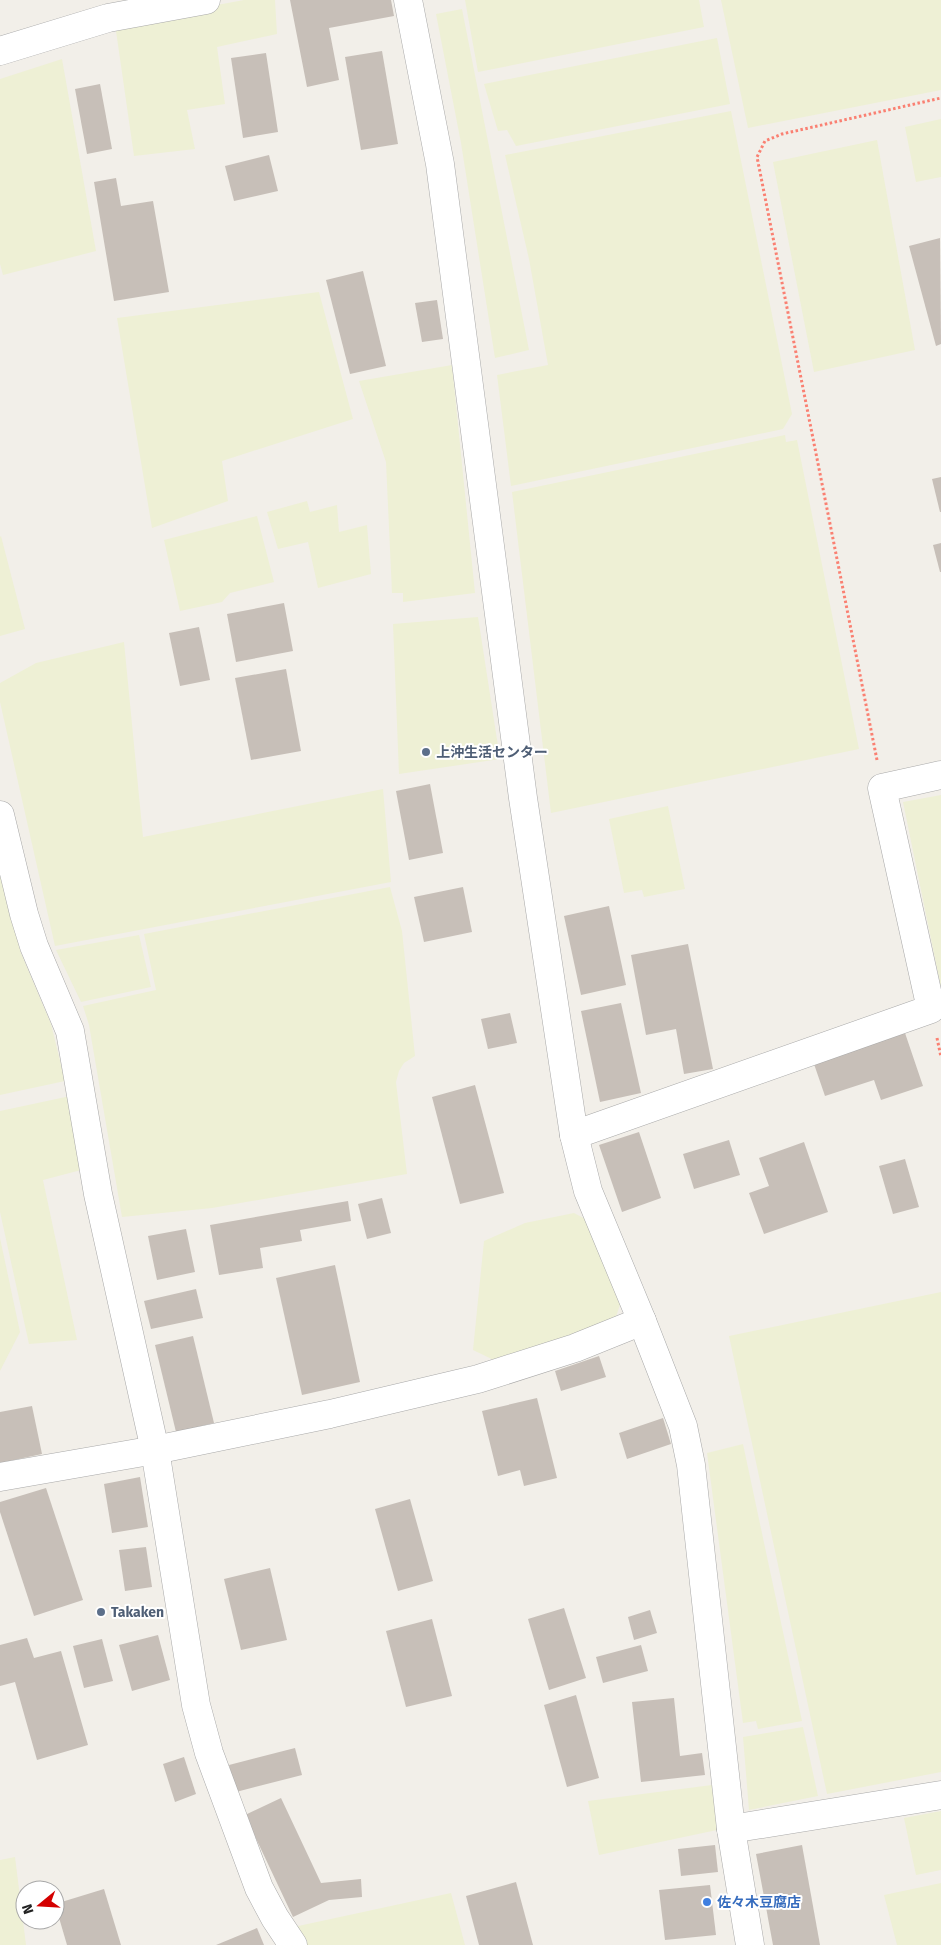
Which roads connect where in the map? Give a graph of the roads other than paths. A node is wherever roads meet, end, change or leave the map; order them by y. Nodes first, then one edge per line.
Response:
1 (206, 0) edge
2 (408, 0) edge
3 (0, 51) edge
4 (941, 775) edge
5 (0, 815) edge
6 (574, 1135) junction
7 (642, 1320) junction
8 (155, 1450) junction
9 (0, 1477) edge
10 (941, 1795) edge
11 (731, 1829) junction
12 (293, 1945) edge
13 (750, 1945) edge

1 - 3 street
2 - 6 street
4 - 6 street
5 - 8 street
6 - 7 street
7 - 8 street
7 - 11 street
8 - 9 street
8 - 12 street
10 - 11 street
11 - 13 street

